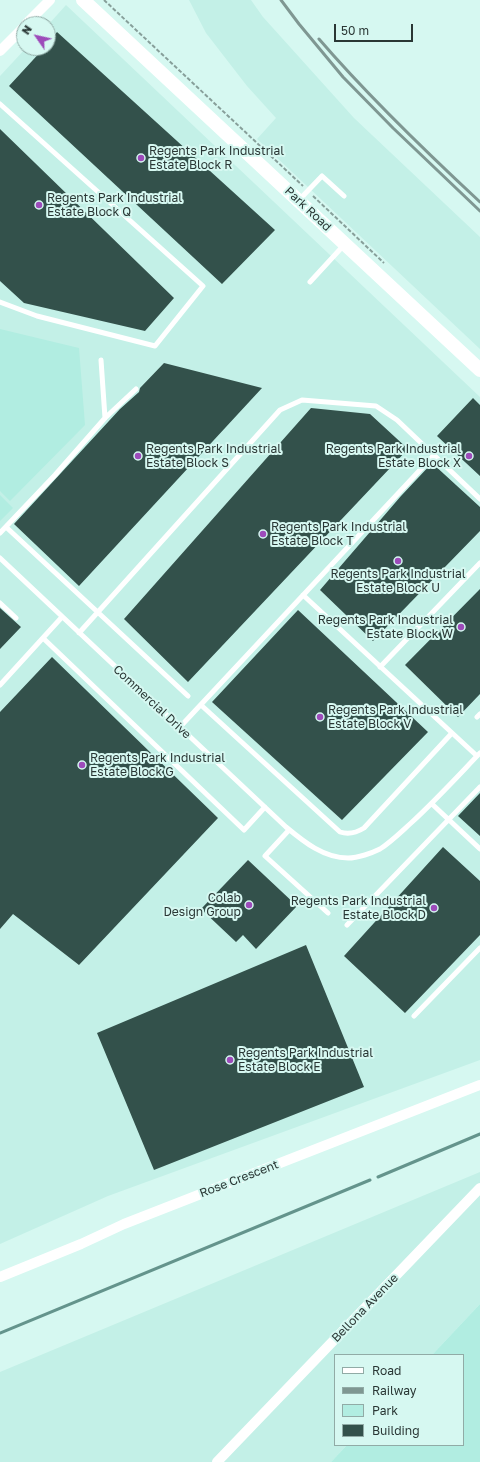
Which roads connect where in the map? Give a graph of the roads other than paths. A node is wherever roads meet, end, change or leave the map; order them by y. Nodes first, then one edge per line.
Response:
1 (50, 0) edge
2 (83, 0) edge
3 (34, 16) edge
4 (16, 35) edge
5 (0, 52) edge
6 (0, 104) edge
7 (303, 195) junction
8 (344, 196) dead end
9 (345, 244) junction
10 (310, 282) dead end
11 (0, 302) edge
12 (102, 360) dead end
13 (480, 370) edge
14 (136, 389) dead end
15 (105, 418) junction
16 (434, 455) junction
17 (480, 499) edge
18 (6, 527) junction
19 (0, 533) edge
20 (0, 558) edge
21 (480, 564) edge
22 (303, 595) junction
23 (0, 603) edge
24 (98, 613) junction
25 (62, 617) junction
26 (16, 618) dead end
27 (79, 633) junction
28 (43, 638) junction
29 (380, 667) junction
30 (0, 685) edge
31 (188, 696) dead end
32 (201, 705) junction
33 (180, 728) junction
34 (452, 733) junction
35 (479, 755) edge
36 (480, 787) edge
37 (432, 804) junction
38 (265, 807) junction
39 (449, 820) junction
40 (289, 830) junction
41 (480, 849) edge
42 (328, 913) dead end
43 (347, 925) dead end
44 (480, 948) edge
45 (414, 1016) dead end
46 (480, 1084) edge
47 (480, 1188) edge
48 (0, 1277) edge
49 (217, 1462) edge

1 - 3 street
2 - 7 main road, Park Road
4 - 5 street
6 - 11 lane
7 - 8 lane
7 - 9 main road, Park Road
9 - 10 lane
9 - 13 main road, Park Road
12 - 15 lane
14 - 15 lane
15 - 18 lane
16 - 17 lane
16 - 22 lane
16 - 24 lane
18 - 19 lane
18 - 24 lane
20 - 25 lane, Commercial Drive
21 - 29 lane
22 - 29 lane
22 - 32 lane
23 - 26 lane
24 - 27 lane
24 - 31 lane
25 - 27 lane, Commercial Drive
25 - 28 lane
27 - 33 lane, Commercial Drive
28 - 30 lane
28 - 38 lane
29 - 34 lane
32 - 33 lane
32 - 34 lane
33 - 38 lane, Commercial Drive
34 - 35 lane
35 - 37 lane, Commercial Drive
36 - 39 lane
37 - 39 lane
37 - 40 lane, Commercial Drive
38 - 40 lane, Commercial Drive
39 - 41 lane
39 - 43 lane
40 - 42 lane
44 - 45 lane
46 - 48 street, Rose Crescent
47 - 49 street, Bellona Avenue

